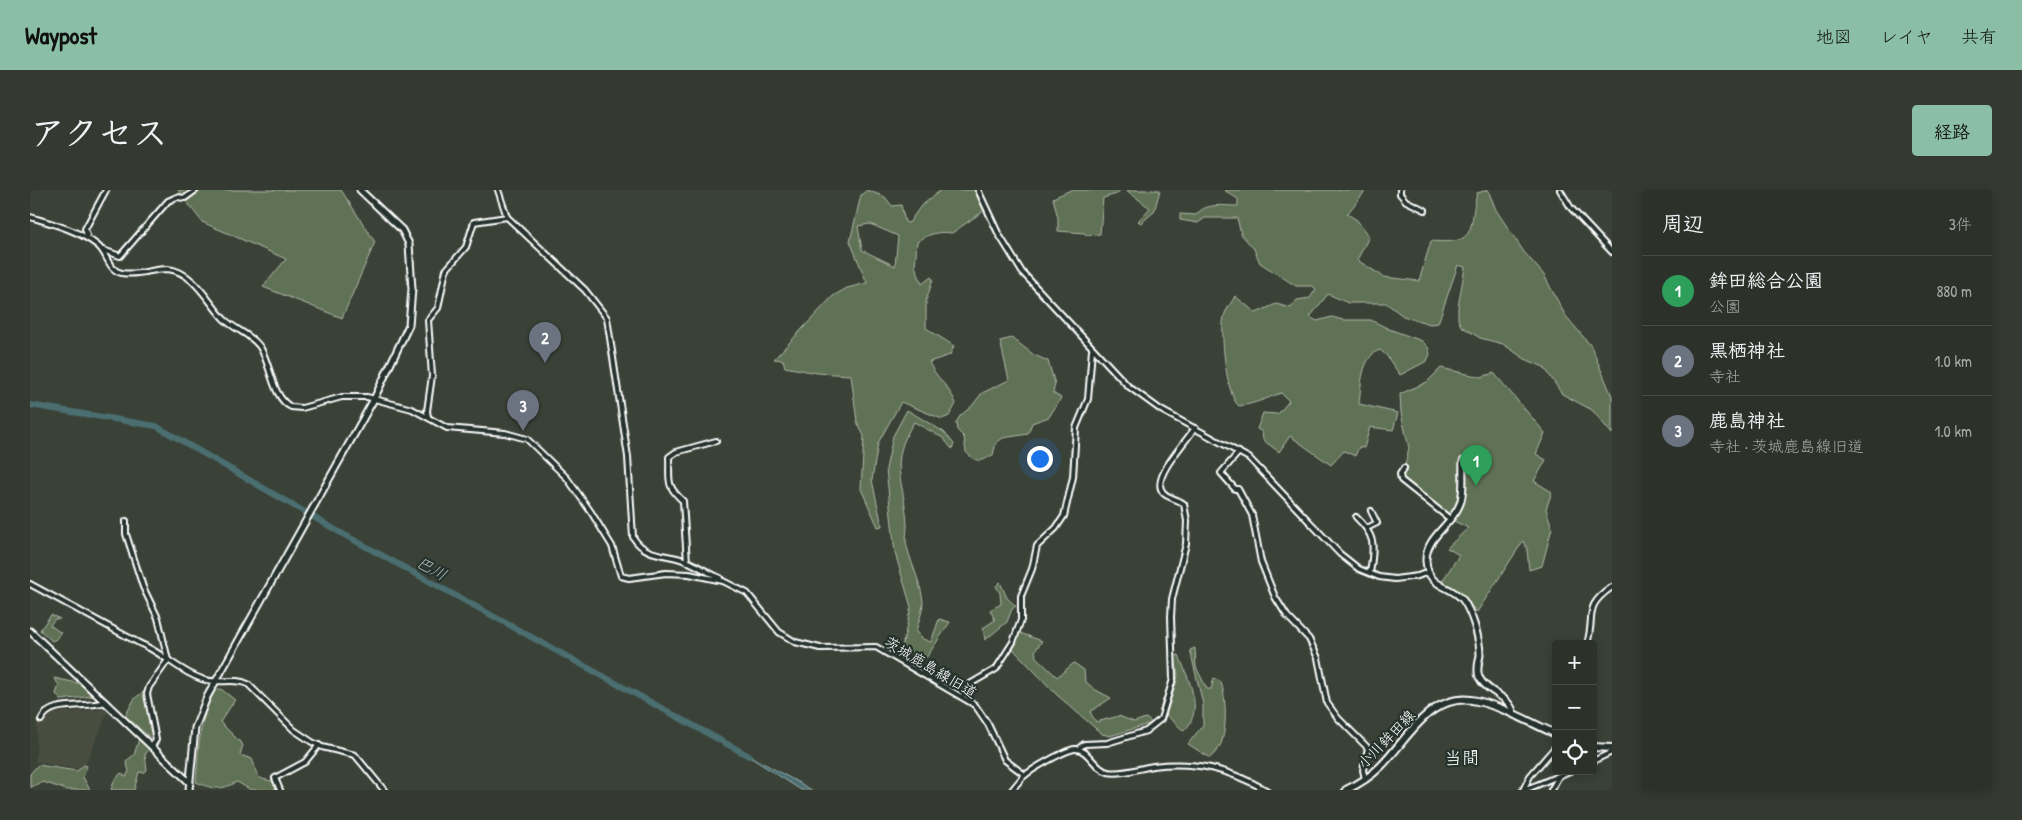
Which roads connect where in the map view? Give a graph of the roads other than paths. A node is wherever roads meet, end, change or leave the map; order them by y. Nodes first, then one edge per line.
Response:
1 (106, 190) edge
2 (196, 190) edge
3 (360, 190) edge
4 (498, 190) edge
5 (978, 190) edge
6 (1400, 190) edge
7 (1560, 190) edge
8 (1425, 210) dead end
9 (30, 217) edge
10 (507, 217) junction
11 (88, 239) junction
12 (103, 250) junction
13 (1612, 252) edge
14 (1092, 350) junction
15 (374, 399) junction
16 (428, 417) junction
17 (1195, 428) junction
18 (716, 441) dead end
19 (1239, 452) junction
20 (1463, 461) dead end
21 (1404, 468) dead end
22 (1371, 511) dead end
23 (1356, 517) dead end
24 (1450, 519) junction
25 (126, 521) dead end
26 (1368, 528) junction
27 (687, 562) junction
28 (1428, 572) junction
29 (1370, 573) junction
30 (723, 581) junction
31 (30, 584) edge
32 (1612, 587) edge
33 (30, 631) edge
34 (1588, 640) edge
35 (168, 660) junction
36 (216, 682) junction
37 (962, 697) junction
38 (105, 702) junction
39 (1514, 716) junction
40 (41, 720) dead end
41 (1552, 732) edge
42 (152, 746) junction
43 (319, 746) junction
44 (1597, 748) edge
45 (1078, 749) junction
46 (1612, 750) edge
47 (1552, 751) edge
48 (1597, 759) edge
49 (1025, 775) junction
50 (1559, 776) joint
51 (1366, 779) junction
52 (190, 783) junction
53 (190, 790) edge
54 (280, 790) edge
55 (384, 790) edge
56 (1012, 790) edge
57 (1266, 790) edge
58 (1346, 790) edge
59 (1524, 790) edge
60 (1551, 790) edge

1 - 11 street
2 - 12 street
3 - 15 street
4 - 10 street
5 - 14 street
6 - 8 street
7 - 13 street
9 - 11 street, 茨城鹿島線旧道
10 - 16 street
10 - 27 street
11 - 12 street, 茨城鹿島線旧道
12 - 15 street, 茨城鹿島線旧道
14 - 17 street
14 - 37 street
15 - 16 street, 茨城鹿島線旧道
15 - 36 street
16 - 30 street, 茨城鹿島線旧道
17 - 19 street
17 - 45 street
18 - 27 street
19 - 29 street
19 - 51 street
20 - 24 street
21 - 24 street
22 - 26 street
23 - 26 street
24 - 28 street
25 - 35 street
26 - 29 street
27 - 30 street
28 - 29 street
28 - 39 street
30 - 37 street, 茨城鹿島線旧道
31 - 35 street
32 - 34 street
33 - 38 street
35 - 36 street
35 - 42 street
36 - 43 street
36 - 52 street
37 - 49 street, 茨城鹿島線旧道
38 - 40 street
38 - 42 street
39 - 41 main road, 小川鉾田線
39 - 51 main road, 小川鉾田線
42 - 52 street
43 - 54 street
43 - 55 street
44 - 46 main road
45 - 49 street
45 - 57 street
46 - 48 street
47 - 59 street
49 - 56 street
50 - 59 street
50 - 60 street
51 - 58 main road, 小川鉾田線
52 - 53 street

